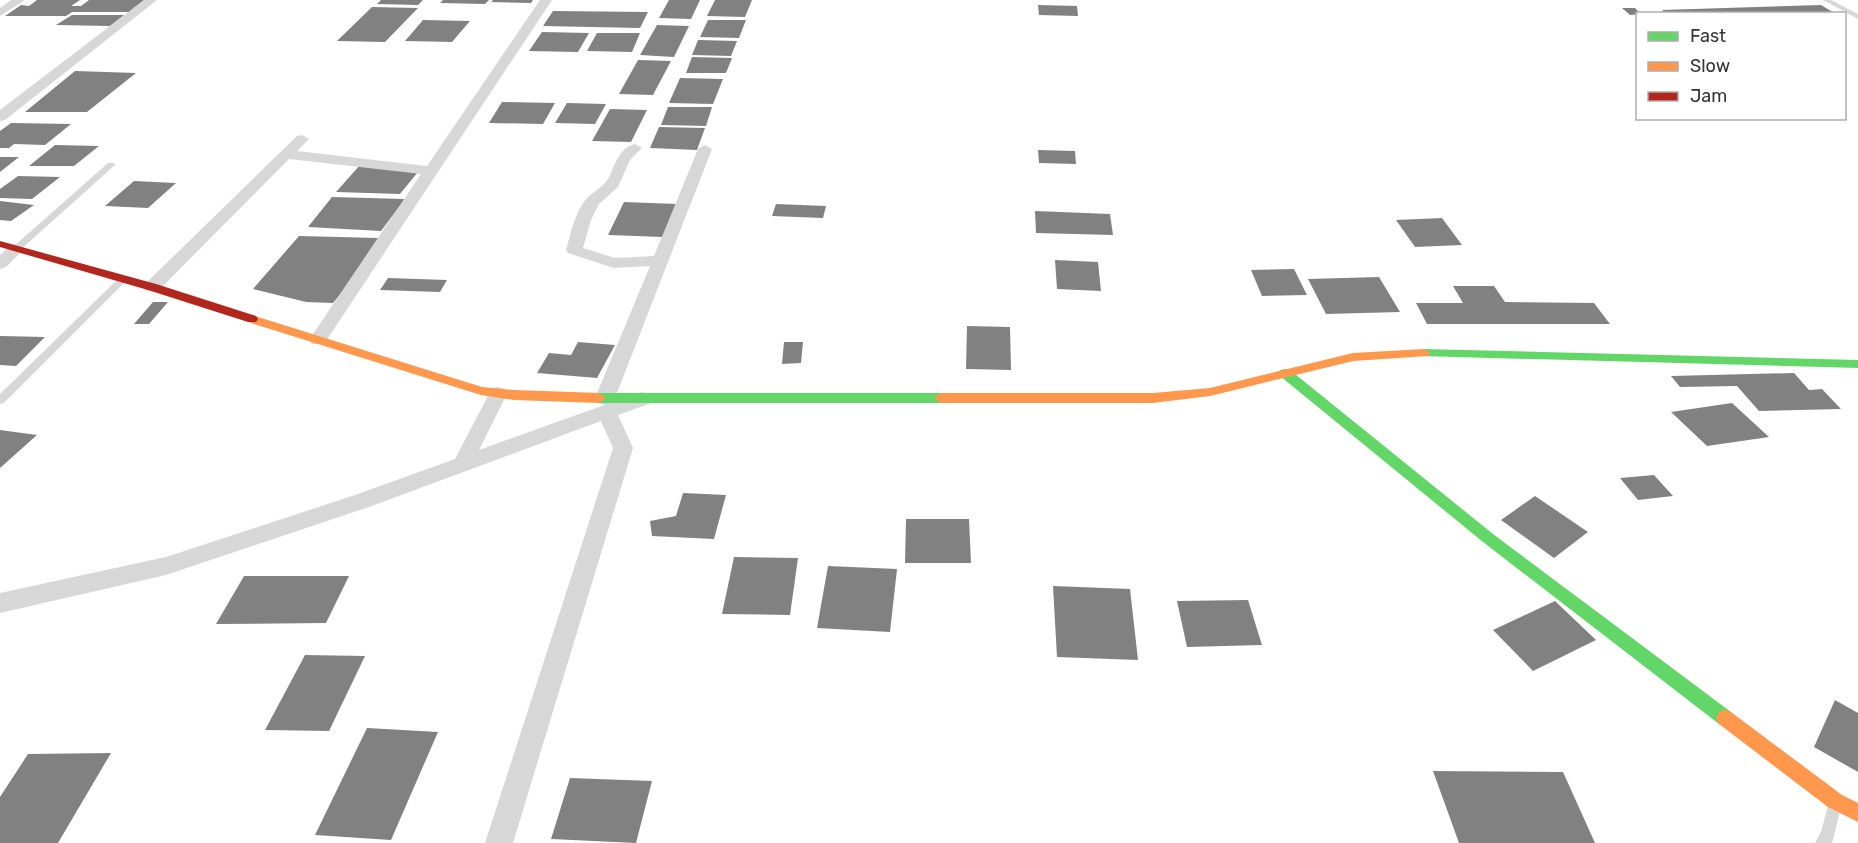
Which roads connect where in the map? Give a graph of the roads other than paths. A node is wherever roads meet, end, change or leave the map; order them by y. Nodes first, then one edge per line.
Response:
1 (19, 0) edge
2 (151, 0) edge
3 (546, 0) edge
4 (1826, 0) edge
5 (0, 13) edge
6 (1858, 17) edge
7 (0, 117) edge
8 (302, 139) dead end
9 (635, 148) dead end
10 (705, 150) dead end
11 (287, 155) junction
12 (111, 165) dead end
13 (430, 173) junction
14 (0, 244) edge
15 (16, 249) junction
16 (660, 261) junction
17 (0, 264) edge
18 (123, 279) junction
19 (152, 287) junction
20 (318, 340) junction
21 (1858, 364) edge
22 (1285, 373) junction
23 (498, 394) junction
24 (642, 399) joint
25 (0, 400) edge
26 (606, 406) junction
27 (463, 463) junction
28 (0, 603) edge
29 (1835, 801) junction
30 (1858, 813) edge
31 (500, 843) edge
32 (1822, 843) edge

1 - 5 street
2 - 7 street
3 - 13 street
4 - 6 lane
8 - 11 street
9 - 16 street
10 - 16 street
11 - 13 street
11 - 19 street
12 - 15 lane
13 - 20 street
14 - 15 street
15 - 17 street
15 - 18 street
16 - 26 street
18 - 19 street
18 - 25 lane
19 - 20 street
20 - 23 street
21 - 22 street
22 - 24 street
22 - 29 street
23 - 26 street
23 - 27 street
24 - 26 street
26 - 27 street
26 - 31 street
27 - 28 street
29 - 30 street
29 - 32 lane

